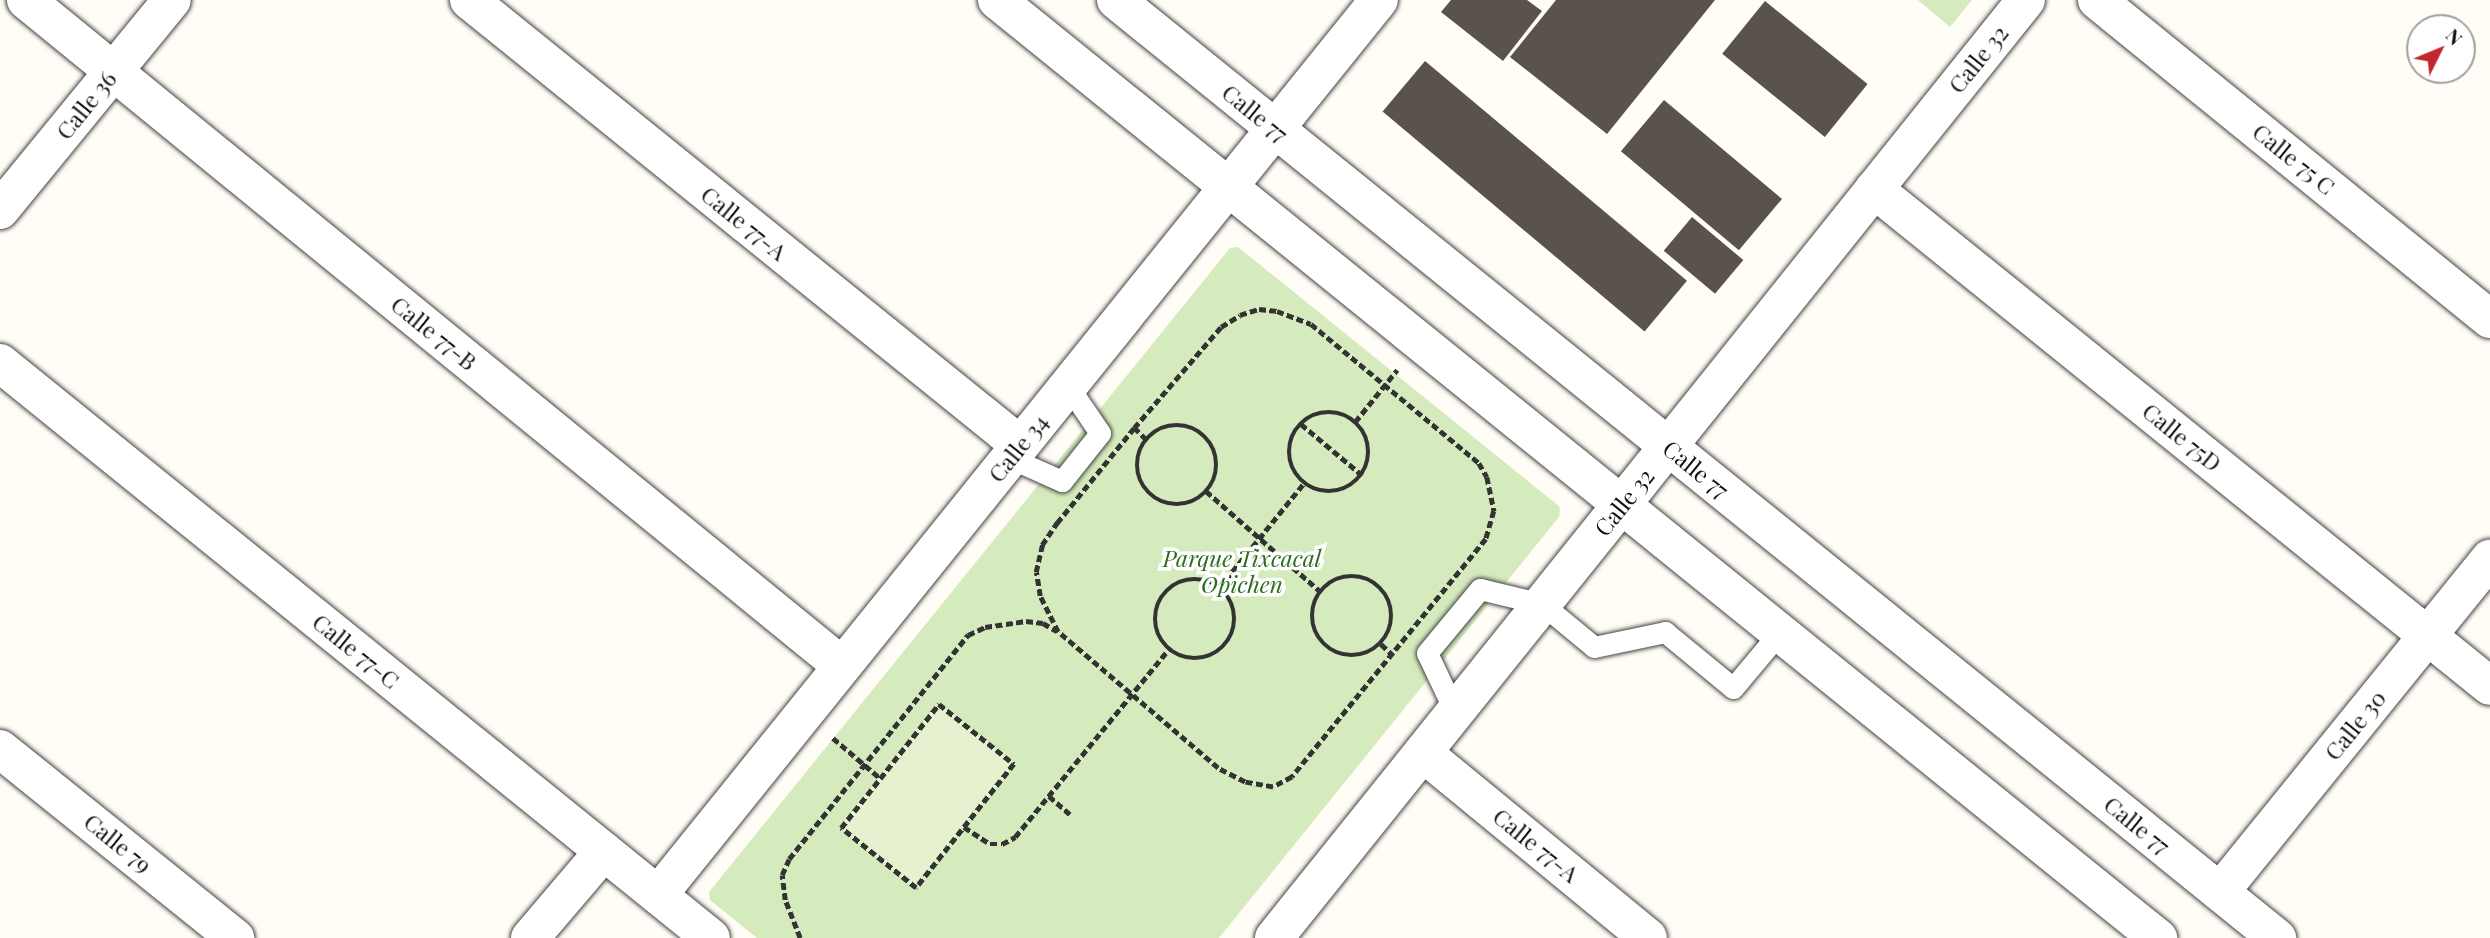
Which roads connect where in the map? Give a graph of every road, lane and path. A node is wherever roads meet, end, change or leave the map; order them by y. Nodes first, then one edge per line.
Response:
1 (26, 0) edge
2 (172, 0) edge
3 (469, 0) edge
4 (997, 0) edge
5 (1116, 0) edge
6 (1379, 0) edge
7 (2026, 0) edge
8 (2098, 0) edge
9 (113, 71) junction
10 (1275, 129) junction
11 (1228, 187) junction
12 (1874, 189) junction
13 (0, 210) edge
14 (2490, 318) edge
15 (0, 363) edge
16 (1398, 370) dead end
17 (1385, 385) junction
18 (1068, 386) junction
19 (1355, 422) junction
20 (1301, 424) junction
21 (1668, 447) junction
22 (1015, 452) junction
23 (1362, 475) junction
24 (1304, 483) junction
25 (1206, 491) junction
26 (1622, 504) junction
27 (1259, 538) junction
28 (2490, 558) edge
29 (1219, 588) junction
30 (1321, 592) junction
31 (1542, 604) junction
32 (1058, 632) junction
33 (1780, 632) junction
34 (2428, 635) junction
35 (1169, 649) junction
36 (842, 666) junction
37 (2490, 686) edge
38 (1132, 695) junction
39 (1455, 712) junction
40 (829, 736) dead end
41 (0, 749) edge
42 (1423, 753) junction
43 (864, 765) junction
44 (880, 778) junction
45 (1049, 796) junction
46 (1072, 816) dead end
47 (964, 827) junction
48 (604, 851) junction
49 (2220, 892) junction
50 (658, 895) junction
51 (235, 938) edge
52 (530, 938) edge
53 (711, 938) edge
54 (800, 938) edge
55 (1274, 938) edge
56 (1648, 938) edge
57 (2158, 938) edge
58 (2277, 938) edge

1 - 9 street, Calle 77-B
2 - 9 street, Calle 36
3 - 22 street, Calle 77-A
4 - 11 street
5 - 10 street, Calle 77
6 - 10 street, Calle 34
7 - 12 street, Calle 32
8 - 14 street, Calle 75 C
9 - 13 street, Calle 36
9 - 36 street, Calle 77-B
10 - 11 street, Calle 34
10 - 21 street, Calle 77
11 - 18 street, Calle 34
11 - 26 street
12 - 21 street, Calle 32
12 - 34 street, Calle 75D
15 - 48 street, Calle 77-C
16 - 17 path
17 - 19 path
17 - 32 path
17 - 38 path
18 - 22 street, Calle 34
18 - 22 lane
19 - 20 path
19 - 23 path
20 - 23 path
20 - 24 path
21 - 26 street, Calle 32
21 - 49 street, Calle 77
22 - 36 street, Calle 34
23 - 24 path
24 - 27 path
25 - 25 path
25 - 27 path
26 - 31 street, Calle 32
26 - 33 street
27 - 29 path
27 - 30 path
28 - 34 street, Calle 30
29 - 35 path
29 - 35 path
30 - 30 path
31 - 33 lane
31 - 39 street, Calle 32
31 - 39 lane
32 - 38 path
32 - 43 path
33 - 57 street
34 - 37 street, Calle 75D
34 - 49 street, Calle 30
35 - 38 path
36 - 50 street, Calle 34
38 - 45 path
39 - 42 street, Calle 32
40 - 43 path
41 - 51 street, Calle 79
42 - 55 street, Calle 32
42 - 56 street, Calle 77-A
43 - 44 path
43 - 54 path
44 - 47 path
44 - 47 path
45 - 46 path
45 - 47 path
48 - 50 street, Calle 77-C
48 - 52 street
49 - 58 street, Calle 77
50 - 53 street, Calle 77-C

